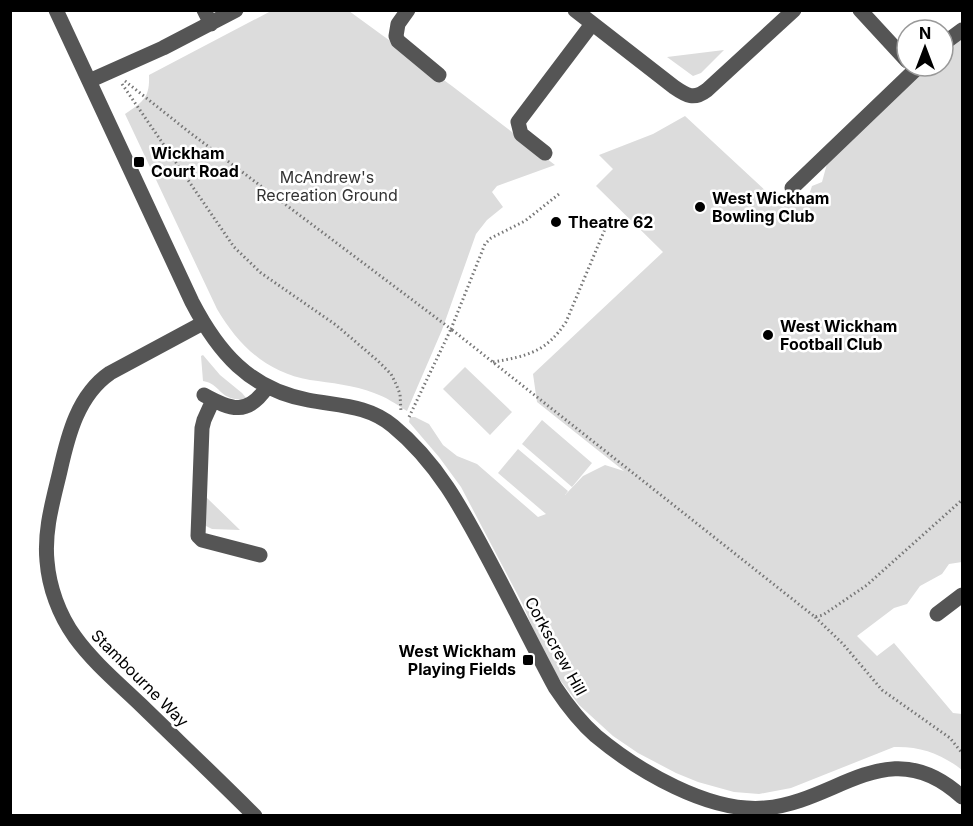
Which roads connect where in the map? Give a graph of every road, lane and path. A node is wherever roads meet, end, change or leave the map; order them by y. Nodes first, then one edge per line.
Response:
1 (56, 10) edge
2 (236, 10) edge
3 (408, 10) edge
4 (575, 10) edge
5 (794, 10) edge
6 (860, 10) edge
7 (207, 17) edge
8 (592, 24) junction
9 (895, 47) edge
10 (112, 70) junction
11 (439, 75) dead end
12 (901, 78) edge
13 (89, 81) junction
14 (545, 153) dead end
15 (792, 188) dead end
16 (559, 194) dead end
17 (605, 229) dead end
18 (203, 323) junction
19 (451, 329) junction
20 (493, 362) junction
21 (267, 387) junction
22 (400, 432) junction
23 (963, 500) edge
24 (260, 555) dead end
25 (963, 595) edge
26 (937, 614) dead end
27 (815, 617) junction
28 (963, 753) edge
29 (963, 797) edge
30 (255, 816) edge

1 - 13 street
2 - 7 street
3 - 11 street
4 - 8 street
5 - 8 street
6 - 9 street
7 - 10 street
8 - 14 street
10 - 13 street
10 - 19 path
10 - 22 path
12 - 15 street
13 - 18 street
16 - 19 path
17 - 20 path
18 - 21 street, Corkscrew Hill
18 - 30 street, Stambourne Way
19 - 20 path
19 - 22 path
20 - 27 path
21 - 22 street, Corkscrew Hill
21 - 24 street
22 - 29 street, Corkscrew Hill
23 - 27 path
25 - 26 street
27 - 28 path

